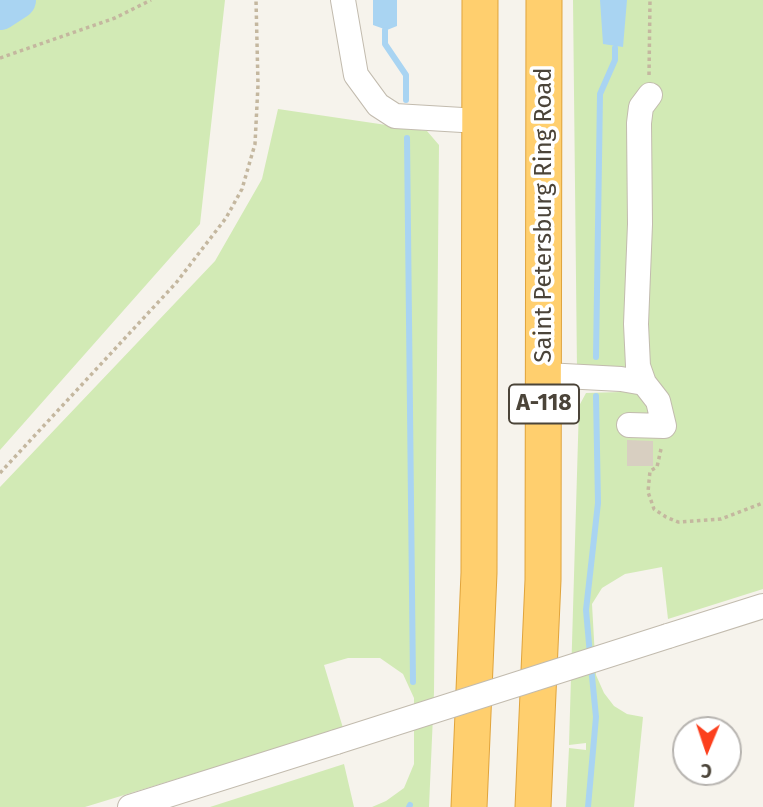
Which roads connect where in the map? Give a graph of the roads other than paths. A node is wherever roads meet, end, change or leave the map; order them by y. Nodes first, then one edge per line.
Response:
1 (343, 0) edge
2 (480, 0) edge
3 (544, 0) edge
4 (650, 95) road end
5 (479, 121) junction
6 (545, 375) junction
7 (645, 383) junction
8 (629, 425) dead end
9 (763, 606) edge
10 (130, 807) edge
11 (469, 807) edge
12 (533, 807) edge

1 - 5 street
2 - 5 highway, А-118
3 - 6 highway, Saint Petersburg Ring Road / А-118
4 - 7 street
5 - 11 highway, А-118
6 - 7 street
6 - 12 highway, Saint Petersburg Ring Road / А-118
7 - 8 street
9 - 10 street, bridge

